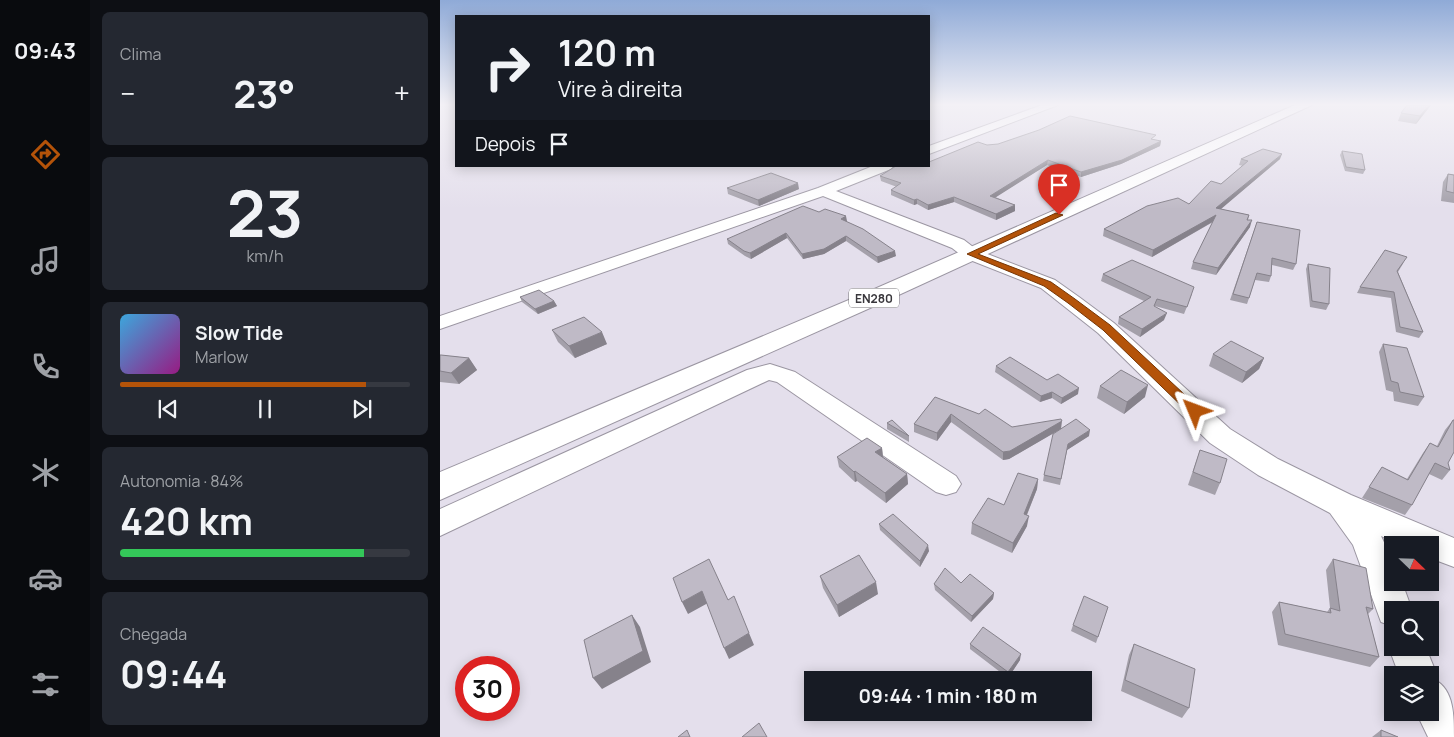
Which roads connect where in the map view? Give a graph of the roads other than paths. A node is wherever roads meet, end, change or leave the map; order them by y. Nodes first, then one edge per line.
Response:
1 (958, 139) edge
2 (1229, 139) edge
3 (930, 150) edge
4 (883, 167) edge
5 (823, 191) junction
6 (971, 254) junction
7 (440, 323) edge
8 (946, 484) dead end
9 (440, 487) edge
10 (1340, 504) junction
11 (440, 523) edge
12 (1454, 553) edge
13 (1391, 601) edge
14 (1439, 716) edge
15 (1450, 737) edge

1 - 3 street
2 - 6 main road, EN280
4 - 5 street
5 - 6 street
5 - 7 street
6 - 9 main road, EN280
6 - 10 street
8 - 11 street
10 - 12 street
10 - 13 street
14 - 15 street

